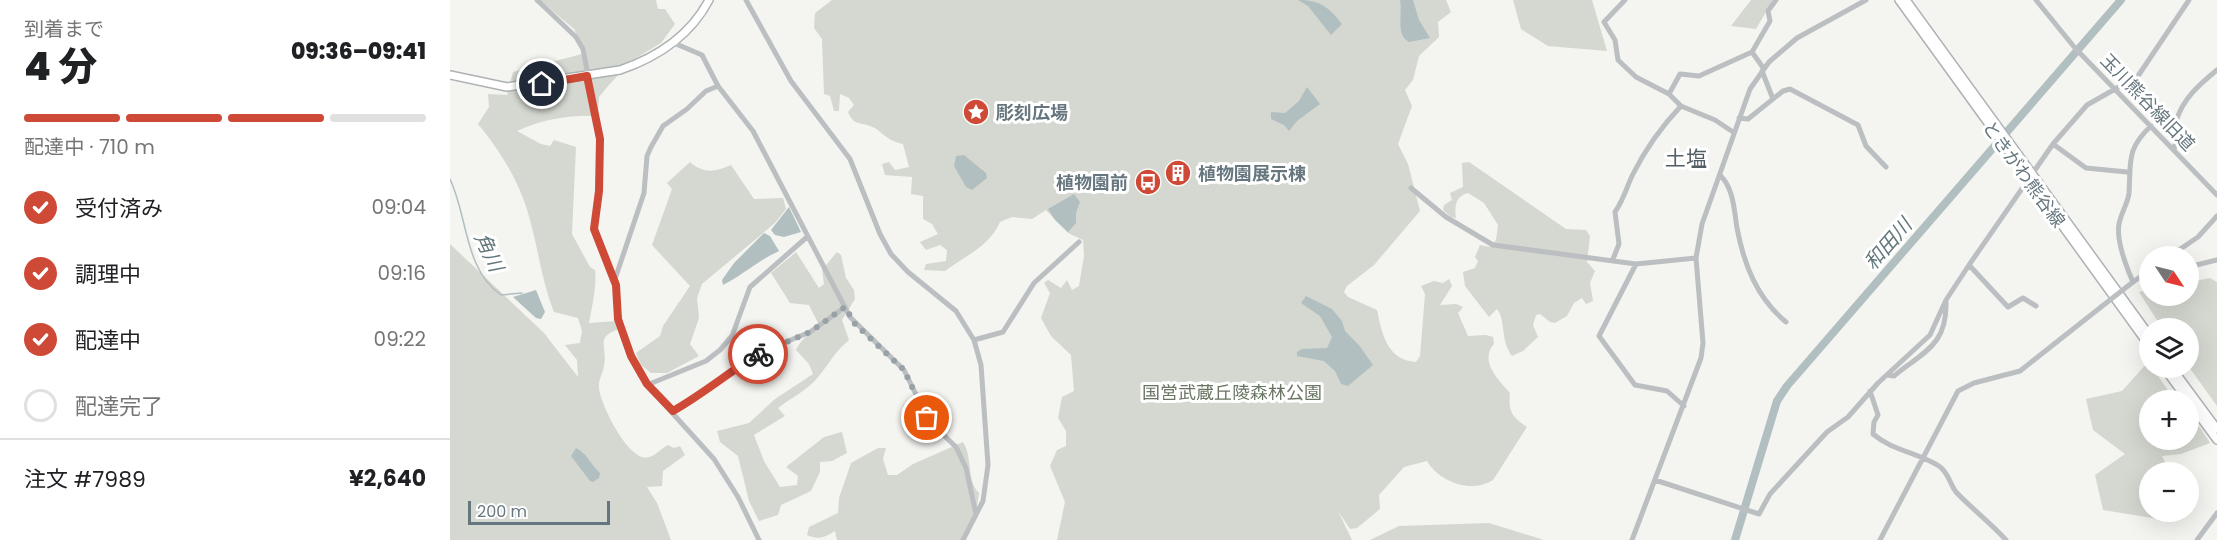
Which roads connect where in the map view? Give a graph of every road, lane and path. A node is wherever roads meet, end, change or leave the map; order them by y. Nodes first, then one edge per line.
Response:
1 (537, 0) edge
2 (709, 0) edge
3 (746, 0) edge
4 (1625, 0) edge
5 (1776, 0) edge
6 (1866, 0) edge
7 (1899, 0) edge
8 (1906, 0) edge
9 (2036, 0) edge
10 (2189, 0) edge
11 (674, 43) junction
12 (1752, 52) junction
13 (1763, 70) junction
14 (2217, 70) edge
15 (450, 75) edge
16 (587, 76) junction
17 (718, 86) junction
18 (2116, 91) junction
19 (1669, 94) junction
20 (1773, 99) junction
21 (1681, 106) junction
22 (1739, 118) junction
23 (1991, 122) junction
24 (2151, 126) junction
25 (1733, 132) junction
26 (2053, 144) junction
27 (2174, 150) junction
28 (1886, 167) dead end
29 (2127, 172) junction
30 (1720, 175) junction
31 (2030, 176) junction
32 (1412, 188) dead end
33 (2217, 195) edge
34 (2217, 216) edge
35 (807, 237) junction
36 (1079, 242) dead end
37 (2185, 246) edge
38 (1696, 258) junction
39 (1613, 259) junction
40 (2217, 260) edge
41 (1636, 264) junction
42 (2199, 264) edge
43 (1969, 265) junction
44 (2139, 278) edge
45 (615, 279) junction
46 (2133, 282) junction
47 (1946, 300) junction
48 (2036, 306) dead end
49 (845, 307) junction
50 (2139, 321) edge
51 (1786, 322) dead end
52 (2139, 331) edge
53 (974, 340) junction
54 (1887, 375) junction
55 (2171, 378) edge
56 (2179, 378) edge
57 (647, 384) junction
58 (1870, 391) junction
59 (1684, 406) junction
60 (673, 411) junction
61 (2217, 429) edge
62 (2217, 440) edge
63 (1922, 458) junction
64 (1655, 480) junction
65 (2217, 513) edge
66 (976, 514) junction
67 (759, 540) edge
68 (963, 540) edge
69 (1632, 540) edge
70 (1880, 540) edge
71 (2006, 540) edge
72 (2197, 540) edge

1 - 16 street
2 - 11 main road
3 - 53 street
4 - 19 street
5 - 12 street
6 - 13 street
7 - 23 main road, ときがわ熊谷線
8 - 23 main road, ときがわ熊谷線
9 - 18 street, 玉川熊谷線旧道
10 - 18 street
11 - 16 main road
11 - 17 street
12 - 13 street
12 - 19 street
13 - 20 street
13 - 22 street
14 - 27 street
15 - 16 main road
16 - 45 street
17 - 35 street
17 - 45 street
18 - 24 street, 玉川熊谷線旧道
18 - 26 street
19 - 21 street
20 - 22 street
20 - 28 street
21 - 25 street
21 - 39 street
22 - 25 street
23 - 31 main road, ときがわ熊谷線
24 - 27 street, 玉川熊谷線旧道
24 - 29 street
25 - 30 street
26 - 29 street
26 - 31 street
27 - 33 street, 玉川熊谷線旧道
29 - 46 street
30 - 38 street
30 - 51 street
31 - 43 street
31 - 50 main road, ときがわ熊谷線
31 - 52 main road, ときがわ熊谷線
32 - 39 street
34 - 37 street
35 - 49 street
35 - 57 street
36 - 53 street
38 - 41 street
38 - 59 street
39 - 41 street
40 - 42 street
41 - 59 street
43 - 47 street
43 - 48 street
44 - 46 street
45 - 57 street
46 - 63 street, bridge
47 - 54 street
47 - 54 street
49 - 60 street
49 - 66 street
53 - 66 street
54 - 58 street
55 - 62 main road
56 - 61 main road
57 - 60 street
58 - 63 street
58 - 64 street
59 - 64 street
60 - 67 street
63 - 70 street
63 - 71 street
64 - 69 street
65 - 72 street
66 - 68 street

